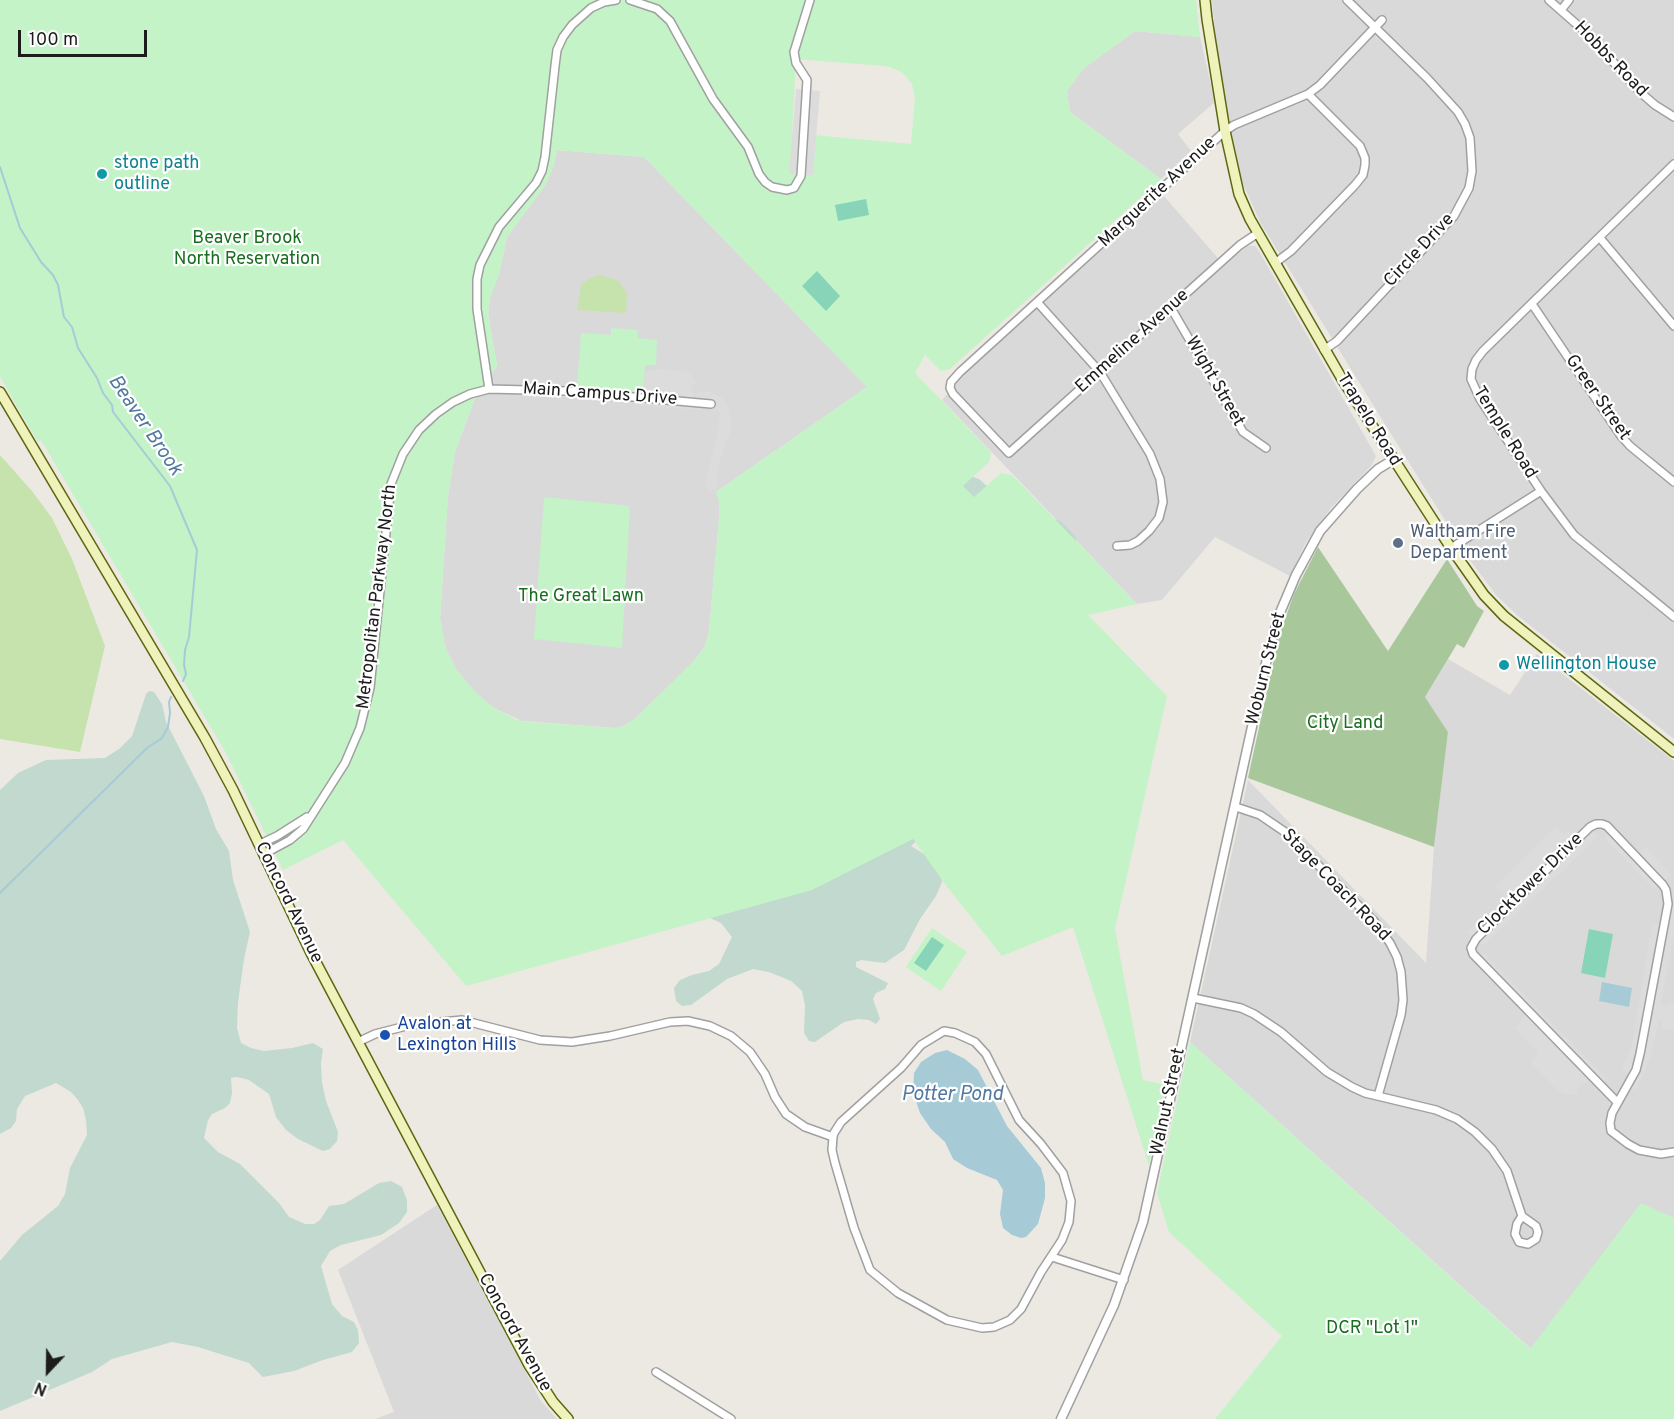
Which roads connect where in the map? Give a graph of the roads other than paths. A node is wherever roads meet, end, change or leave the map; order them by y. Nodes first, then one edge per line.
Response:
1 (616, 0) edge
2 (630, 0) edge
3 (810, 0) edge
4 (1205, 0) edge
5 (1347, 0) edge
6 (1549, 0) edge
7 (1569, 0) edge
8 (1562, 10) junction
9 (1382, 20) dead end
10 (1376, 28) junction
11 (1308, 94) junction
12 (1674, 117) edge
13 (1225, 131) junction
14 (1674, 164) edge
15 (1257, 233) junction
16 (1600, 238) junction
17 (1275, 263) junction
18 (1038, 303) junction
19 (1532, 304) junction
20 (1171, 308) junction
21 (1674, 326) edge
22 (1324, 351) junction
23 (1100, 372) junction
24 (489, 389) junction
25 (0, 392) edge
26 (711, 404) dead end
27 (1266, 448) dead end
28 (1009, 453) joint
29 (1393, 460) junction
30 (1674, 482) edge
31 (1541, 490) junction
32 (1117, 546) dead end
33 (1451, 548) junction
34 (1674, 617) edge
35 (1674, 752) edge
36 (1242, 773) joint
37 (1236, 807) junction
38 (262, 849) junction
39 (1192, 998) junction
40 (358, 1042) junction
41 (1378, 1096) junction
42 (1617, 1102) junction
43 (833, 1137) junction
44 (1674, 1152) edge
45 (1522, 1215) dead end
46 (1052, 1257) junction
47 (1124, 1280) junction
48 (656, 1372) dead end
49 (568, 1419) edge
50 (731, 1419) edge
51 (1061, 1419) edge

1 - 24 street
2 - 3 street
4 - 13 main road, Trapelo Road
5 - 10 street, Circle Drive
6 - 8 street, Hobbs Road
7 - 8 street
8 - 12 street, Hobbs Road
9 - 10 street, Marguerite Avenue
10 - 11 street, Marguerite Avenue
10 - 22 street, Circle Drive
11 - 13 street, Marguerite Avenue
11 - 17 street
13 - 15 main road, Trapelo Road
13 - 18 street, Marguerite Avenue
14 - 16 street, Temple Road
15 - 17 main road, Trapelo Road
15 - 20 street, Emmeline Avenue
16 - 19 street, Temple Road
16 - 21 street
17 - 22 main road, Trapelo Road
18 - 23 street
18 - 28 street, Marguerite Avenue
19 - 30 street, Greer Street
19 - 31 street, Temple Road
20 - 23 street, Emmeline Avenue
20 - 27 street, Wight Street
22 - 29 main road, Trapelo Road
23 - 28 street, Emmeline Avenue
23 - 32 street
24 - 26 street, Main Campus Drive
24 - 38 street, Metropolitan Parkway North
25 - 38 main road, Concord Avenue
29 - 33 main road, Trapelo Road
29 - 36 street, Woburn Street
31 - 33 street
31 - 34 street, Temple Road
33 - 35 main road, Trapelo Road
36 - 37 street, Walnut Street
37 - 39 street, Walnut Street
37 - 41 street, Stage Coach Road
38 - 40 main road, Concord Avenue
39 - 41 street
39 - 47 street, Walnut Street
40 - 43 street
40 - 49 main road, Concord Avenue
41 - 45 street
42 - 42 street, Clocktower Drive
42 - 44 street, Clocktower Drive
43 - 46 street
43 - 46 street
46 - 47 street
47 - 51 street, Walnut Street
48 - 50 street

